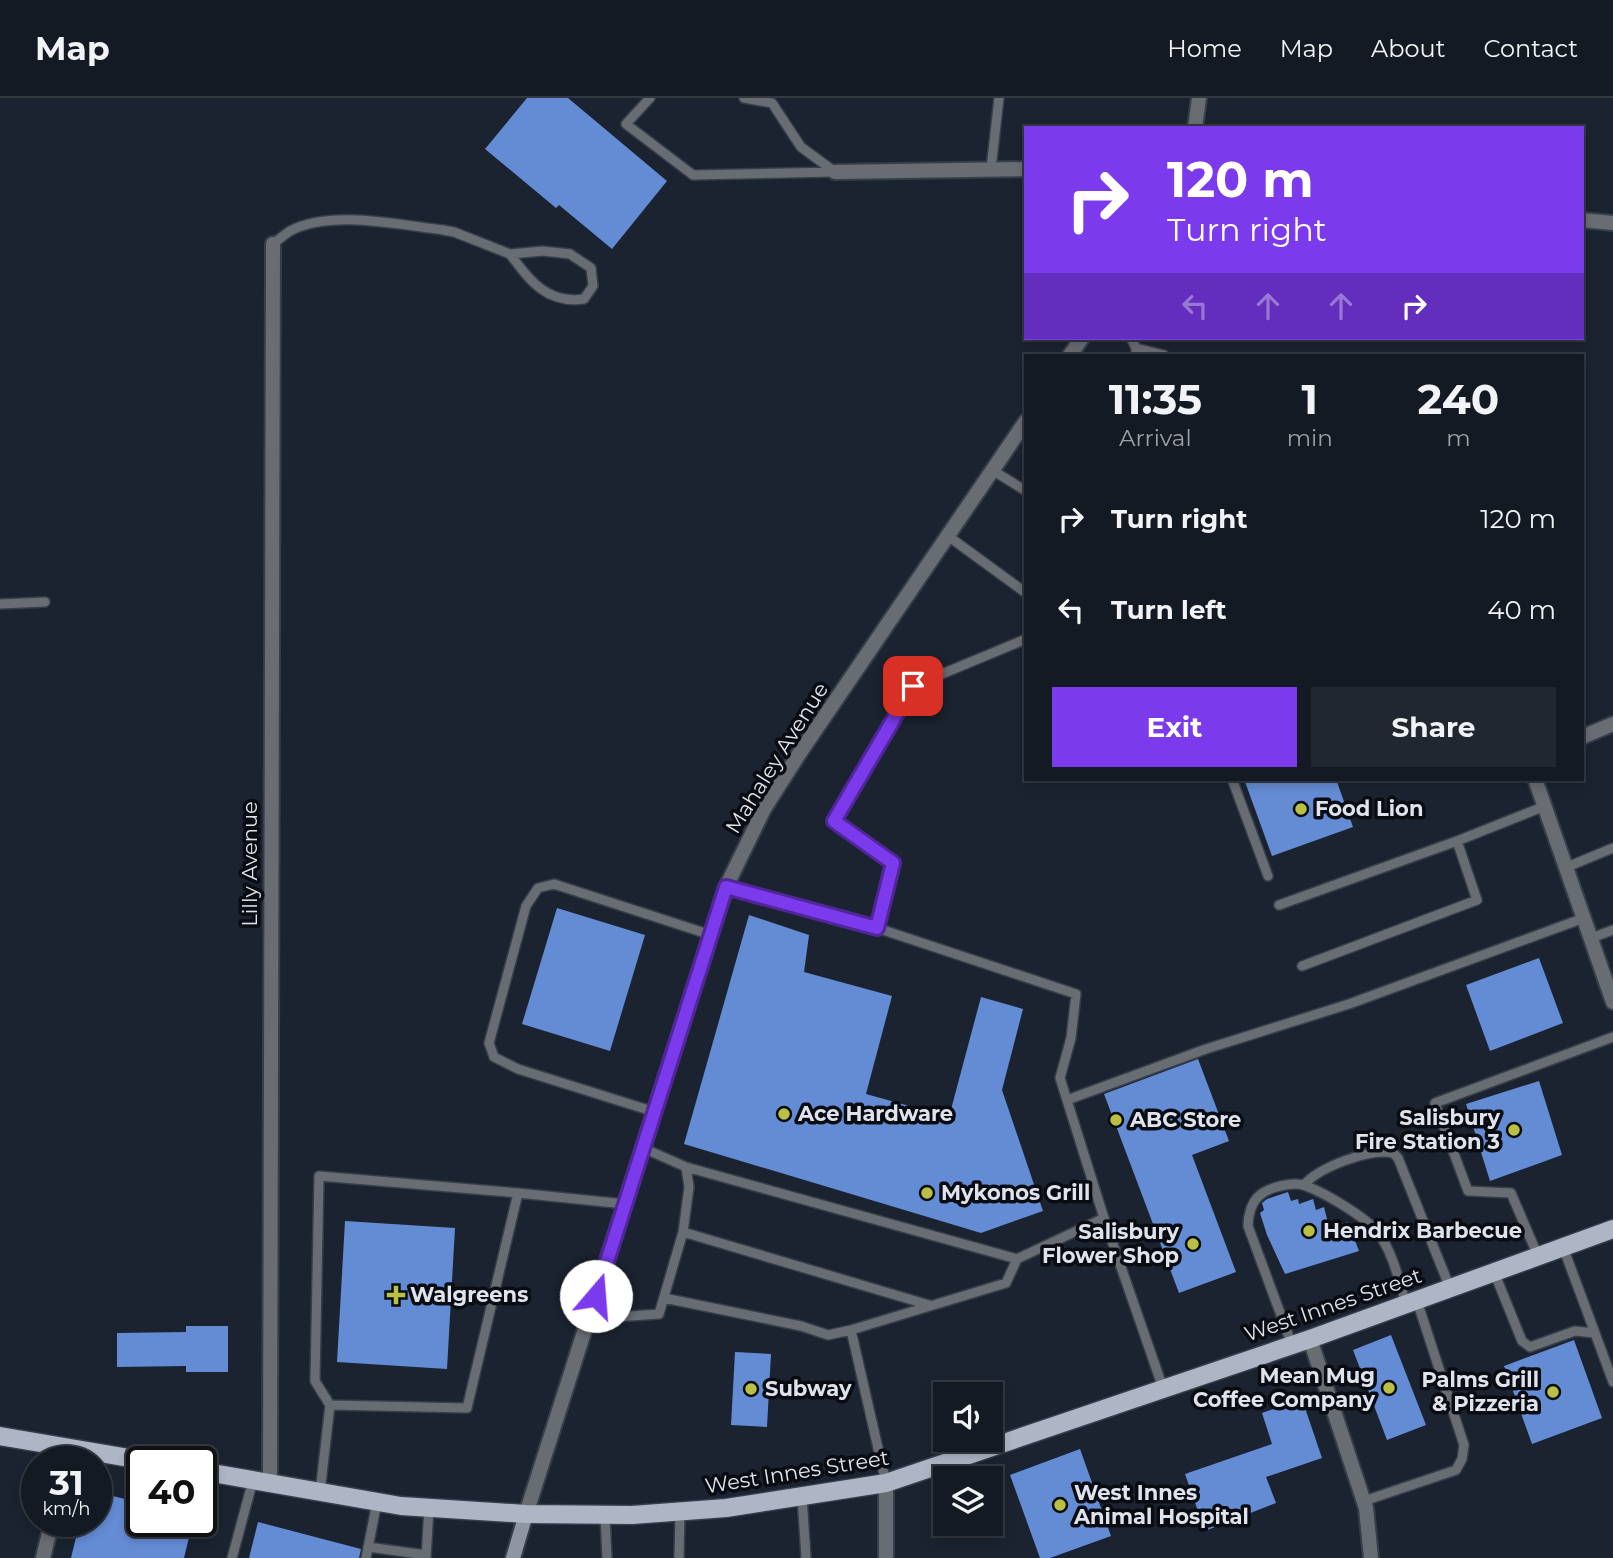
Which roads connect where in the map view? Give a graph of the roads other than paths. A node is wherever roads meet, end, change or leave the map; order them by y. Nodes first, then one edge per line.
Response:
1 (650, 98) edge
2 (744, 98) edge
3 (999, 98) edge
4 (1199, 98) edge
5 (774, 101) edge
6 (1195, 126) edge
7 (991, 169) junction
8 (1024, 169) edge
9 (835, 172) junction
10 (1584, 220) edge
11 (1613, 223) edge
12 (273, 244) joint
13 (510, 254) junction
14 (1136, 352) edge
15 (1155, 354) edge
16 (1024, 424) edge
17 (992, 470) junction
18 (1024, 490) edge
19 (948, 536) junction
20 (1024, 592) edge
21 (45, 601) dead end
22 (0, 604) edge
23 (1024, 640) edge
24 (1613, 724) edge
25 (1584, 736) edge
26 (1233, 781) edge
27 (1536, 781) edge
28 (1545, 806) junction
29 (1457, 841) junction
30 (1613, 848) edge
31 (1567, 867) junction
32 (1269, 876) dead end
33 (726, 887) junction
34 (1279, 905) dead end
35 (1584, 918) junction
36 (877, 928) junction
37 (1613, 930) edge
38 (711, 935) junction
39 (1591, 939) junction
40 (1302, 966) dead end
41 (1613, 1002) edge
42 (1613, 1037) edge
43 (1068, 1101) junction
44 (655, 1112) junction
45 (643, 1148) junction
46 (686, 1167) junction
47 (1304, 1185) junction
48 (518, 1193) junction
49 (625, 1204) junction
50 (1104, 1219) junction
51 (1613, 1229) edge
52 (683, 1232) junction
53 (1563, 1247) junction
54 (1538, 1256) junction
55 (1017, 1259) junction
56 (1494, 1272) junction
57 (1450, 1288) junction
58 (664, 1298) junction
59 (1411, 1302) junction
60 (929, 1305) junction
61 (589, 1319) junction
62 (851, 1330) junction
63 (1595, 1333) junction
64 (1310, 1339) junction
65 (1292, 1345) junction
66 (1613, 1382) edge
67 (1163, 1388) junction
68 (330, 1405) junction
69 (0, 1436) edge
70 (36, 1446) edge
71 (217, 1474) edge
72 (261, 1481) junction
73 (886, 1483) junction
74 (320, 1492) junction
75 (802, 1496) junction
76 (1364, 1501) junction
77 (377, 1502) junction
78 (429, 1508) junction
79 (680, 1512) junction
80 (526, 1514) junction
81 (605, 1515) junction
82 (48, 1537) edge
83 (368, 1548) junction
84 (426, 1556) edge
85 (43, 1558) edge
86 (232, 1558) edge
87 (366, 1558) edge
88 (513, 1558) edge
89 (607, 1558) edge
90 (679, 1558) edge
91 (806, 1558) edge
92 (886, 1558) edge
93 (1371, 1558) edge

1 - 9 lane
2 - 5 lane
3 - 7 lane
4 - 6 street
5 - 9 lane
7 - 8 street
7 - 9 street
10 - 11 street
12 - 13 lane
12 - 72 street, Lilly Avenue
13 - 13 lane
14 - 15 lane
16 - 17 street, Mahaley Avenue
17 - 18 lane
17 - 19 street, Mahaley Avenue
19 - 20 lane
19 - 33 street, Mahaley Avenue
21 - 22 lane
23 - 36 lane
24 - 25 street
26 - 32 lane
27 - 28 street
28 - 29 lane
28 - 31 street
29 - 34 lane
29 - 40 lane
30 - 31 lane
31 - 35 street
33 - 36 lane
33 - 38 street, Mahaley Avenue
35 - 39 street
35 - 43 lane
36 - 43 lane
37 - 39 lane
38 - 44 street, Mahaley Avenue
38 - 44 lane
39 - 41 street
42 - 54 lane
43 - 50 lane
44 - 45 street, Mahaley Avenue
45 - 46 lane
45 - 49 street, Mahaley Avenue
46 - 52 lane
46 - 55 lane
47 - 57 lane
47 - 59 lane
47 - 65 lane
48 - 49 lane
48 - 68 lane
48 - 68 lane
49 - 61 street, Mahaley Avenue
50 - 55 lane
50 - 67 lane
51 - 53 main road, West Innes Street
52 - 58 lane
52 - 60 lane
53 - 54 main road, West Innes Street
53 - 63 lane
54 - 56 main road, West Innes Street
55 - 60 lane
56 - 57 main road, West Innes Street
56 - 63 lane
57 - 59 main road, West Innes Street
58 - 61 lane
58 - 62 lane
59 - 64 main road, West Innes Street
59 - 76 lane
60 - 62 lane
61 - 80 street, Mahaley Avenue
62 - 73 lane
63 - 66 lane
64 - 65 main road, West Innes Street
64 - 76 street
65 - 67 main road, West Innes Street
67 - 73 main road, West Innes Street
68 - 74 lane
69 - 70 main road
71 - 72 main road, West Innes Street
72 - 74 main road, West Innes Street
72 - 86 lane
73 - 75 main road, West Innes Street
73 - 92 street
74 - 77 main road, West Innes Street
75 - 79 main road, West Innes Street
75 - 91 lane
76 - 93 street
77 - 78 main road, West Innes Street
77 - 83 lane
78 - 80 main road, West Innes Street
78 - 84 lane
79 - 81 main road, West Innes Street
79 - 90 lane
80 - 81 main road, West Innes Street
80 - 88 main road
81 - 89 lane
82 - 85 street
83 - 84 lane
83 - 87 lane

